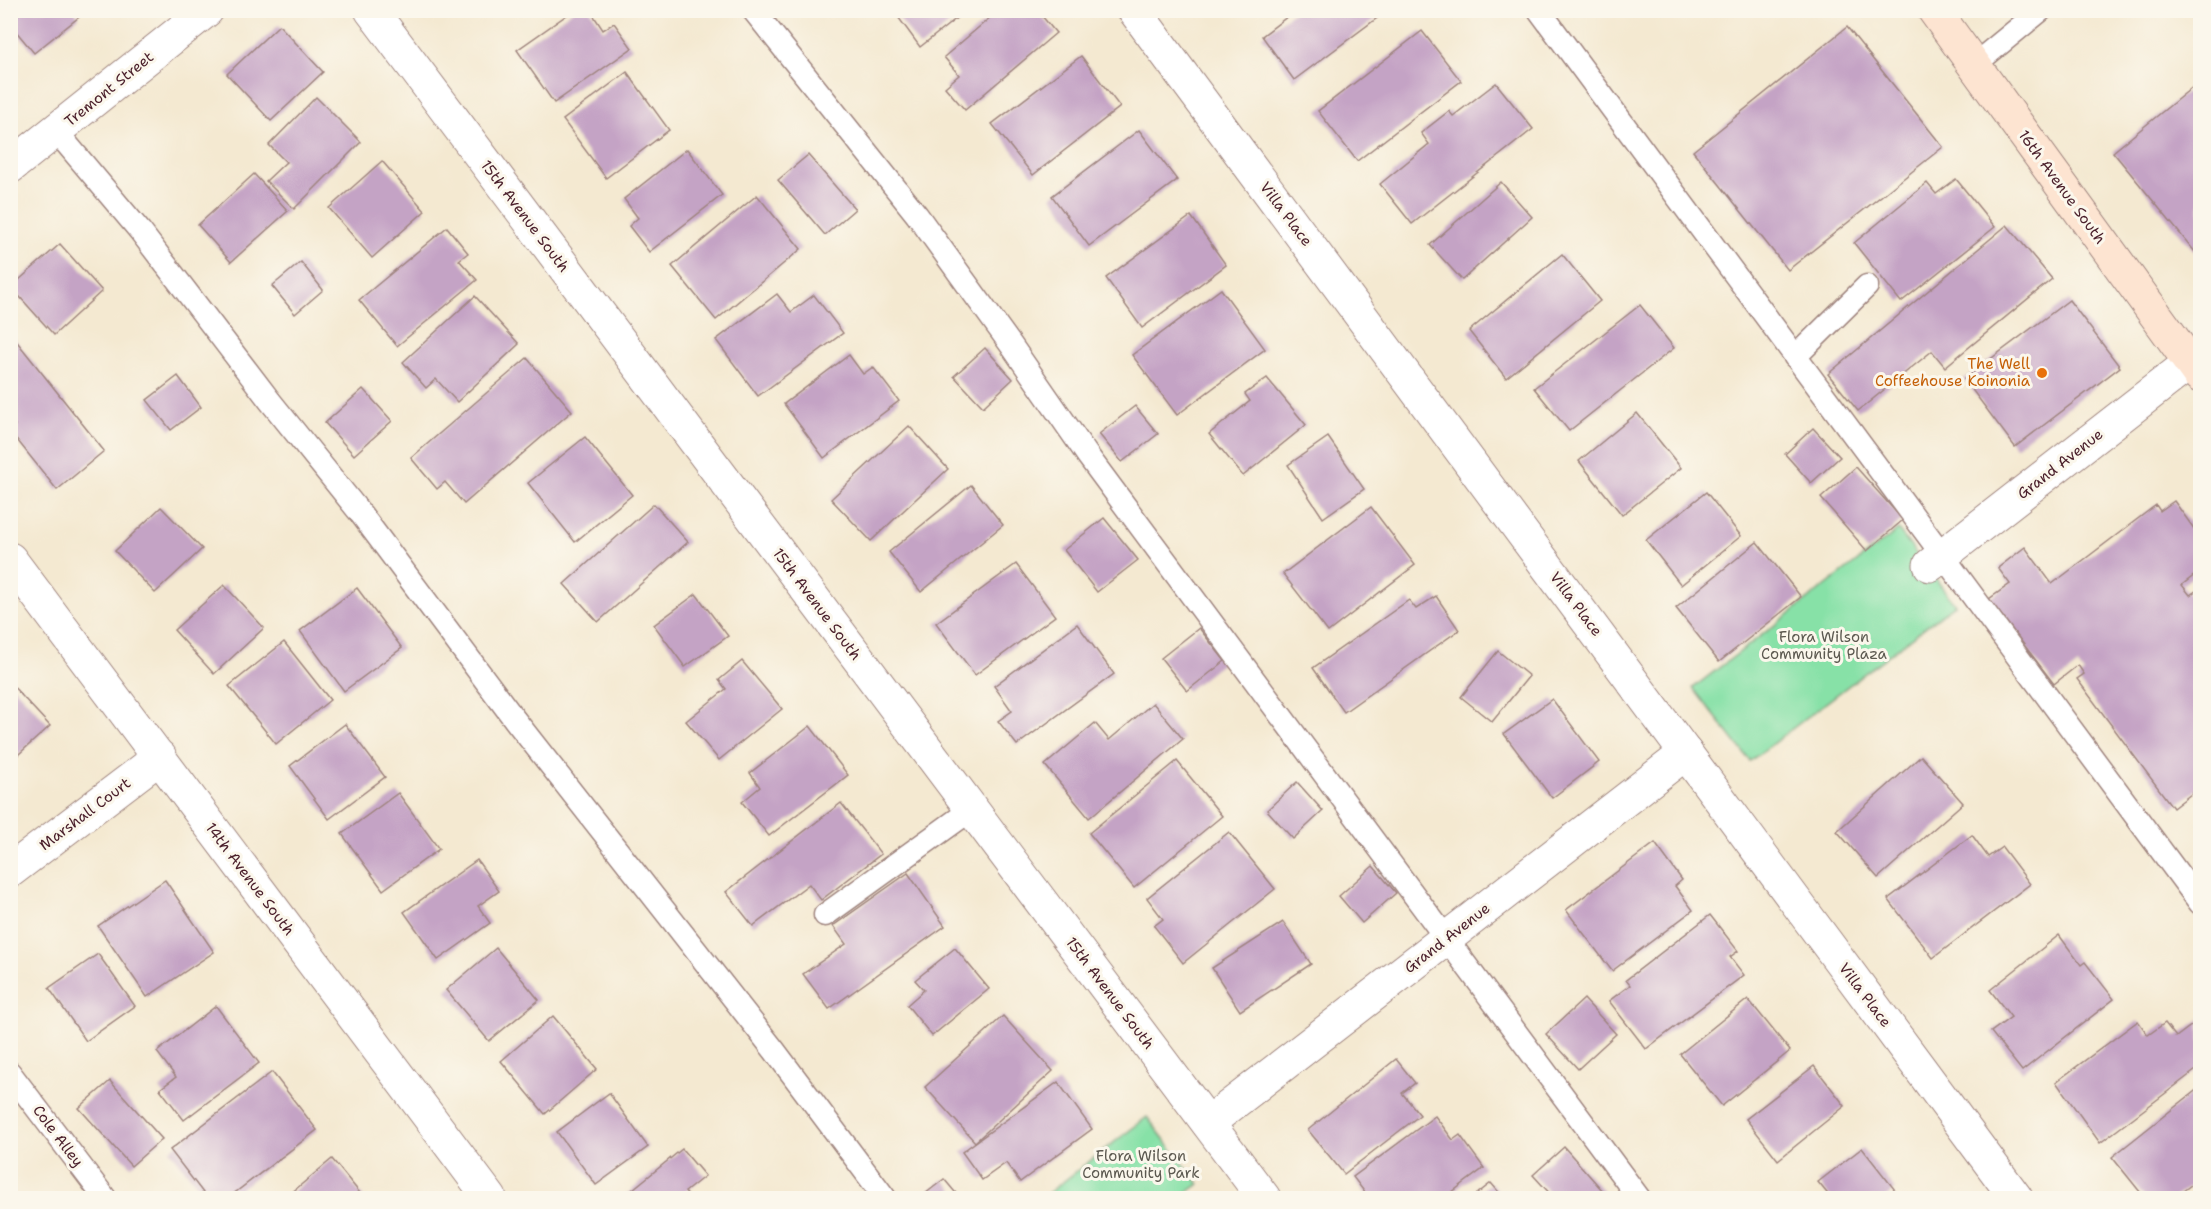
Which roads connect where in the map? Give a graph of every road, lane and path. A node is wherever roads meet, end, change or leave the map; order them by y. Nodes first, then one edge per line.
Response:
1 (207, 10) edge
2 (371, 10) edge
3 (753, 10) edge
4 (1134, 10) edge
5 (1539, 10) edge
6 (1934, 10) edge
7 (2041, 10) edge
8 (1974, 65) junction
9 (56, 131) junction
10 (10, 167) edge
11 (1867, 286) dead end
12 (1795, 357) junction
13 (2197, 365) edge
14 (10, 559) edge
15 (1936, 560) junction
16 (1686, 753) junction
17 (160, 757) junction
18 (972, 809) junction
19 (10, 871) edge
20 (2200, 903) edge
21 (825, 915) dead end
22 (1447, 938) junction
23 (10, 1073) edge
24 (1208, 1123) junction
25 (105, 1198) edge
26 (490, 1198) edge
27 (885, 1198) edge
28 (1264, 1198) edge
29 (1639, 1198) edge
30 (2016, 1198) edge

1 - 9 street, Tremont Street
2 - 18 street, 15th Avenue South
3 - 22 lane
4 - 16 street, Villa Place
5 - 12 lane
6 - 8 main road, 16th Avenue South
7 - 8 lane
8 - 13 main road, 16th Avenue South
9 - 10 street, Tremont Street
9 - 27 lane
11 - 12 lane
12 - 15 lane
13 - 15 street, Grand Avenue
14 - 17 street, 14th Avenue South
15 - 20 lane
16 - 22 street, Grand Avenue
16 - 30 street, Villa Place
17 - 19 street, Marshall Court
17 - 26 street, 14th Avenue South
18 - 21 lane
18 - 24 street, 15th Avenue South
22 - 24 street, Grand Avenue
22 - 29 lane
23 - 25 lane, Cole Alley
24 - 28 street, 15th Avenue South

